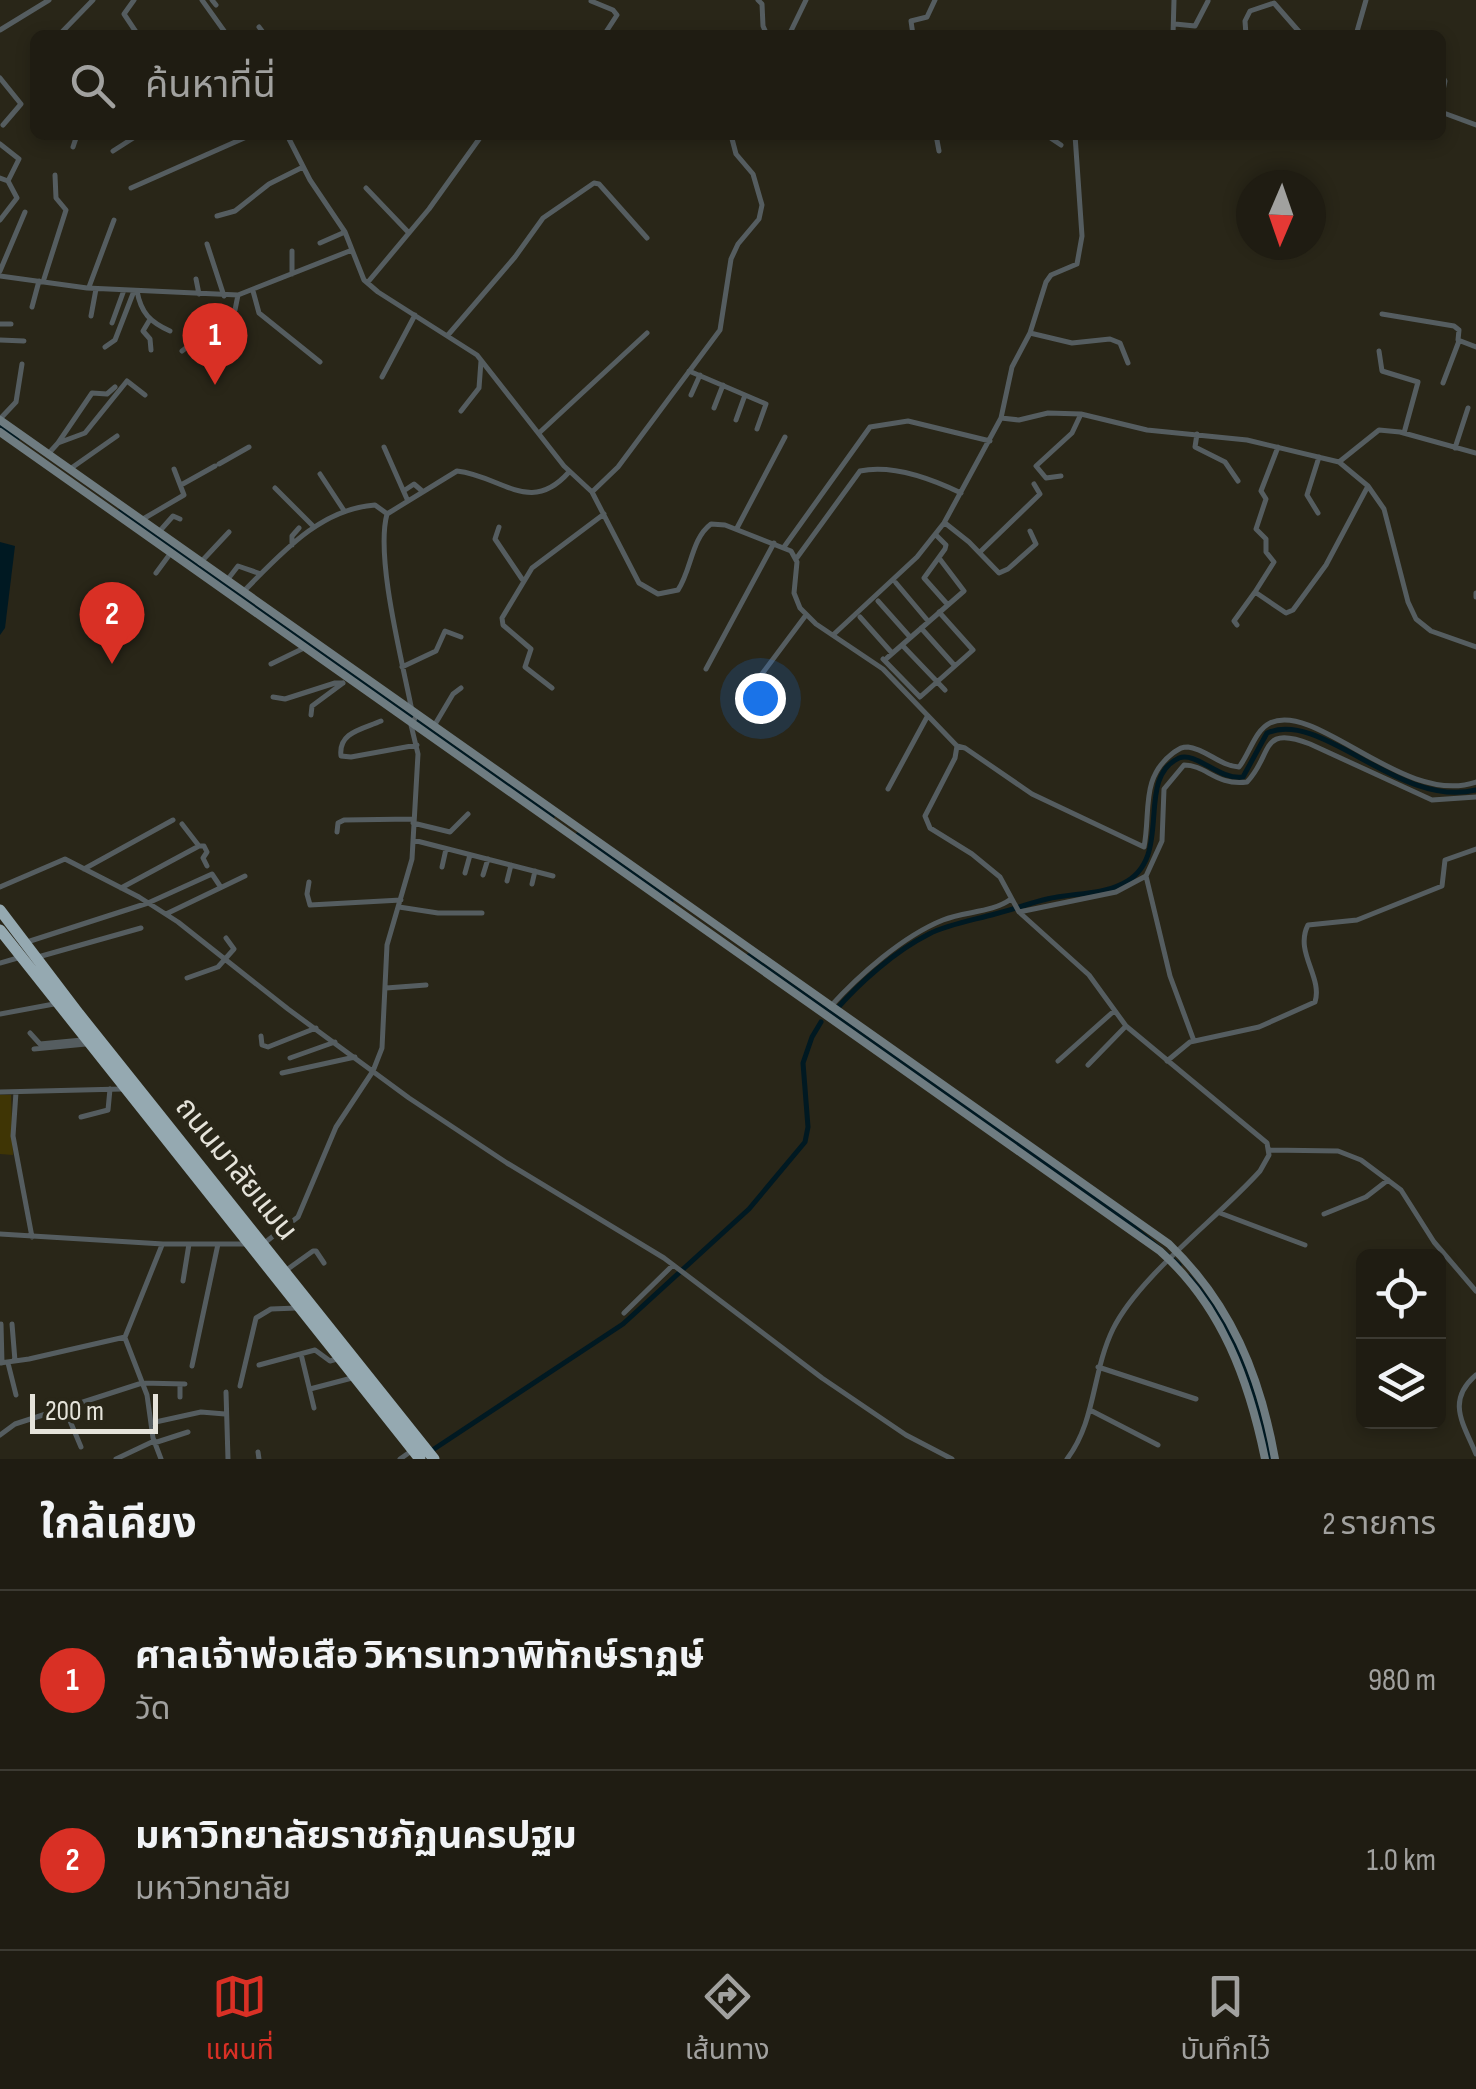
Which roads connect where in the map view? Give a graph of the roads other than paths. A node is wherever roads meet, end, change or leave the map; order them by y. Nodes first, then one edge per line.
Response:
1 (49, 0) edge
2 (93, 0) edge
3 (134, 0) edge
4 (202, 0) edge
5 (758, 0) edge
6 (806, 0) edge
7 (935, 0) edge
8 (1174, 0) edge
9 (1366, 0) edge
10 (591, 1) edge
11 (1208, 1) edge
12 (1175, 24) junction
13 (259, 27) dead end
14 (0, 30) edge
15 (64, 30) edge
16 (135, 30) edge
17 (223, 30) edge
18 (261, 30) edge
19 (607, 30) edge
20 (764, 30) edge
21 (792, 30) edge
22 (912, 30) edge
23 (1174, 30) edge
24 (1246, 30) edge
25 (1298, 30) edge
26 (1357, 30) edge
27 (0, 78) edge
28 (1446, 114) edge
29 (3, 125) dead end
30 (1476, 125) edge
31 (75, 140) edge
32 (130, 140) edge
33 (240, 140) edge
34 (290, 140) edge
35 (478, 140) edge
36 (732, 140) edge
37 (937, 140) edge
38 (1054, 140) edge
39 (1074, 140) edge
40 (0, 144) edge
41 (1061, 145) dead end
42 (73, 147) dead end
43 (113, 151) dead end
44 (939, 151) dead end
45 (303, 167) junction
46 (55, 175) dead end
47 (4, 179) edge
48 (131, 188) dead end
49 (366, 188) dead end
50 (26, 212) dead end
51 (217, 216) dead end
52 (0, 220) edge
53 (114, 220) dead end
54 (345, 232) junction
55 (409, 233) junction
56 (646, 238) dead end
57 (320, 243) dead end
58 (207, 244) dead end
59 (292, 250) dead end
60 (352, 250) junction
61 (0, 274) edge
62 (292, 274) junction
63 (196, 279) dead end
64 (41, 282) junction
65 (367, 283) junction
66 (93, 288) junction
67 (124, 290) junction
68 (135, 291) junction
69 (253, 291) junction
70 (200, 294) junction
71 (238, 295) junction
72 (224, 296) junction
73 (32, 307) dead end
74 (1382, 314) dead end
75 (415, 315) junction
76 (90, 316) dead end
77 (149, 320) junction
78 (112, 323) dead end
79 (0, 324) edge
80 (10, 324) dead end
81 (170, 331) dead end
82 (647, 332) dead end
83 (1030, 333) junction
84 (448, 335) junction
85 (0, 340) edge
86 (24, 341) dead end
87 (1458, 341) junction
88 (104, 347) dead end
89 (1476, 347) edge
90 (150, 350) dead end
91 (182, 351) dead end
92 (1379, 352) dead end
93 (481, 361) junction
94 (320, 362) dead end
95 (1128, 362) dead end
96 (22, 364) dead end
97 (689, 371) junction
98 (700, 375) junction
99 (382, 376) dead end
100 (1443, 383) dead end
101 (723, 385) junction
102 (115, 387) dead end
103 (145, 395) dead end
104 (745, 395) junction
105 (692, 396) dead end
106 (714, 408) dead end
107 (1468, 408) dead end
108 (461, 411) dead end
109 (1082, 414) junction
110 (1001, 418) junction
111 (0, 420) edge
112 (736, 420) dead end
113 (757, 428) dead end
114 (0, 432) edge
115 (539, 433) junction
116 (1404, 433) junction
117 (1197, 434) junction
118 (117, 436) dead end
119 (784, 437) dead end
120 (990, 441) junction
121 (58, 443) junction
122 (249, 447) dead end
123 (384, 447) dead end
124 (1278, 447) junction
125 (1455, 448) junction
126 (1476, 453) edge
127 (47, 456) junction
128 (1319, 457) junction
129 (1339, 462) junction
130 (174, 469) dead end
131 (68, 470) junction
132 (569, 472) junction
133 (320, 474) dead end
134 (1061, 476) dead end
135 (1238, 481) dead end
136 (1034, 484) dead end
137 (182, 485) junction
138 (1368, 486) junction
139 (275, 488) dead end
140 (421, 490) junction
141 (592, 492) junction
142 (961, 494) junction
143 (406, 495) junction
144 (343, 510) junction
145 (386, 514) junction
146 (605, 514) junction
147 (1318, 514) dead end
148 (180, 519) dead end
149 (140, 521) junction
150 (944, 523) junction
151 (499, 527) dead end
152 (299, 528) dead end
153 (314, 528) junction
154 (736, 529) junction
155 (1030, 531) dead end
156 (228, 532) dead end
157 (158, 533) junction
158 (936, 535) junction
159 (774, 542) junction
160 (292, 546) junction
161 (784, 547) junction
162 (980, 552) junction
163 (170, 554) junction
164 (940, 558) junction
165 (796, 559) junction
166 (200, 563) junction
167 (156, 573) dead end
168 (261, 574) junction
169 (226, 581) junction
170 (523, 581) junction
171 (896, 584) dead end
172 (243, 592) junction
173 (1255, 592) junction
174 (878, 602) dead end
175 (948, 604) junction
176 (939, 612) junction
177 (806, 615) junction
178 (860, 617) dead end
179 (928, 621) junction
180 (1236, 624) dead end
181 (921, 628) junction
182 (833, 635) junction
183 (461, 637) dead end
184 (910, 637) junction
185 (902, 645) junction
186 (1476, 646) edge
187 (304, 648) junction
188 (883, 661) junction
189 (271, 664) dead end
190 (955, 666) junction
191 (402, 667) junction
192 (706, 669) dead end
193 (346, 681) junction
194 (937, 682) junction
195 (461, 688) dead end
196 (552, 688) dead end
197 (945, 690) dead end
198 (274, 697) dead end
199 (760, 706) dead end
200 (311, 714) dead end
201 (927, 717) junction
202 (414, 718) junction
203 (381, 722) dead end
204 (434, 726) junction
205 (418, 745) junction
206 (957, 746) junction
207 (1476, 782) edge
208 (888, 789) dead end
209 (1476, 797) edge
210 (468, 814) dead end
211 (173, 820) dead end
212 (413, 821) junction
213 (182, 824) dead end
214 (337, 832) dead end
215 (413, 840) junction
216 (199, 846) junction
217 (446, 848) junction
218 (1476, 849) edge
219 (1149, 850) junction
220 (470, 855) junction
221 (488, 859) junction
222 (510, 865) junction
223 (207, 866) dead end
224 (442, 867) dead end
225 (84, 869) junction
226 (535, 871) junction
227 (465, 874) dead end
228 (483, 875) dead end
229 (245, 876) dead end
230 (553, 876) dead end
231 (1146, 876) junction
232 (508, 881) dead end
233 (309, 882) dead end
234 (532, 884) dead end
235 (220, 886) dead end
236 (0, 888) edge
237 (121, 888) junction
238 (1012, 900) junction
239 (148, 903) junction
240 (400, 904) junction
241 (0, 910) edge
242 (1018, 911) junction
243 (482, 913) dead end
244 (166, 914) junction
245 (141, 928) dead end
246 (0, 930) edge
247 (226, 938) dead end
248 (25, 943) junction
249 (20, 958) junction
250 (36, 958) junction
251 (226, 961) junction
252 (0, 963) edge
253 (187, 978) dead end
254 (426, 984) dead end
255 (386, 988) junction
256 (57, 1004) junction
257 (1114, 1011) junction
258 (832, 1012) junction
259 (0, 1014) edge
260 (1126, 1026) junction
261 (316, 1028) junction
262 (30, 1033) dead end
263 (261, 1036) dead end
264 (1194, 1040) junction
265 (335, 1042) junction
266 (87, 1045) junction
267 (34, 1049) dead end
268 (355, 1057) junction
269 (290, 1058) dead end
270 (1058, 1061) dead end
271 (1167, 1061) junction
272 (1088, 1064) dead end
273 (373, 1071) junction
274 (282, 1073) dead end
275 (110, 1089) junction
276 (125, 1089) junction
277 (0, 1092) edge
278 (16, 1092) junction
279 (81, 1116) dead end
280 (1269, 1150) junction
281 (1388, 1180) junction
282 (1220, 1213) junction
283 (1324, 1214) dead end
284 (0, 1234) edge
285 (32, 1238) junction
286 (163, 1244) junction
287 (189, 1244) junction
288 (218, 1244) junction
289 (257, 1244) junction
290 (1305, 1245) dead end
291 (1173, 1256) junction
292 (324, 1264) dead end
293 (674, 1266) junction
294 (285, 1271) junction
295 (183, 1280) dead end
296 (1476, 1291) edge
297 (300, 1308) junction
298 (624, 1313) dead end
299 (0, 1324) edge
300 (12, 1324) dead end
301 (125, 1337) junction
302 (302, 1354) junction
303 (340, 1358) junction
304 (6, 1362) edge
305 (259, 1365) dead end
306 (192, 1366) dead end
307 (1098, 1367) junction
308 (1476, 1375) edge
309 (355, 1378) junction
310 (142, 1383) junction
311 (240, 1386) dead end
312 (310, 1389) junction
313 (226, 1392) dead end
314 (16, 1395) dead end
315 (180, 1397) dead end
316 (1196, 1399) dead end
317 (314, 1408) dead end
318 (64, 1409) junction
319 (1090, 1410) junction
320 (224, 1414) junction
321 (152, 1423) junction
322 (188, 1432) dead end
323 (0, 1435) edge
324 (154, 1442) junction
325 (1158, 1445) dead end
326 (81, 1447) dead end
327 (416, 1450) edge
328 (1476, 1454) edge
329 (116, 1459) edge
330 (161, 1459) edge
331 (228, 1459) edge
332 (400, 1459) edge
333 (434, 1459) edge
334 (952, 1459) edge
335 (1067, 1459) edge
336 (1265, 1459) edge
337 (1275, 1459) edge

1 - 14 street
2 - 15 street
3 - 16 street
4 - 17 street
5 - 20 street
6 - 21 street
7 - 22 street
8 - 12 street
9 - 26 street
10 - 19 street
11 - 12 street
12 - 23 street
13 - 18 street
24 - 25 street
27 - 29 street
28 - 30 street
31 - 42 street
32 - 43 street
33 - 48 street
34 - 45 street
35 - 55 street
36 - 97 street
37 - 44 street
38 - 41 street
39 - 83 street
40 - 47 street
45 - 51 street
45 - 54 street
46 - 64 street
47 - 52 street
49 - 55 street
50 - 61 street
53 - 66 street
54 - 57 street
54 - 60 street
55 - 65 street
56 - 84 street
58 - 72 street
59 - 62 street
60 - 62 street
60 - 65 street
61 - 64 street
62 - 69 street
63 - 70 street
64 - 66 street
64 - 73 street
65 - 75 street
66 - 67 street
66 - 76 street
67 - 68 street
67 - 78 street
68 - 70 street
68 - 77 street
68 - 88 street
69 - 71 street
69 - 94 street
70 - 72 street
71 - 72 street
71 - 91 street
74 - 87 street
75 - 84 street
75 - 99 street
77 - 81 street
77 - 90 street
79 - 80 street
82 - 115 street
83 - 95 street
83 - 110 street
84 - 93 street
85 - 86 street
87 - 89 street
87 - 100 street
92 - 116 street
93 - 108 street
93 - 115 street
96 - 111 street
97 - 98 street
97 - 141 street
98 - 101 street
98 - 105 street
101 - 104 street
101 - 106 street
102 - 121 street
103 - 121 street
104 - 112 street
104 - 113 street
107 - 125 street
109 - 110 street
109 - 117 street
109 - 134 street
110 - 120 street
111 - 127 street
114 - 163 street
115 - 132 street
116 - 125 street
116 - 129 street
117 - 124 street
117 - 135 street
118 - 131 street
119 - 154 street
120 - 142 street
120 - 161 street
121 - 127 street
122 - 137 street
123 - 143 street
124 - 128 street
124 - 173 street
125 - 126 street
127 - 131 street
128 - 129 street
128 - 147 street
129 - 138 street
130 - 137 street
131 - 149 street
132 - 140 street
132 - 141 street
133 - 144 street
136 - 162 street
137 - 149 street
138 - 173 street
138 - 186 street
139 - 153 street
140 - 143 street
140 - 143 street
141 - 146 street
142 - 150 street
142 - 165 street
143 - 145 street
144 - 145 street
144 - 153 street
145 - 191 street
146 - 154 street
146 - 170 street
148 - 157 street
149 - 157 street
150 - 158 street
150 - 162 street
151 - 170 street
152 - 160 street
153 - 160 street
154 - 159 street
155 - 162 street
156 - 166 street
157 - 166 street
158 - 164 street
158 - 182 street
159 - 161 street
159 - 192 street
160 - 168 street
161 - 165 street
163 - 167 street
163 - 187 street
164 - 175 street
164 - 175 street
165 - 177 street
166 - 169 street
168 - 169 street
168 - 172 street
169 - 172 street
170 - 196 street
171 - 179 street
172 - 202 street
173 - 180 street
174 - 184 street
175 - 176 street
176 - 179 street
176 - 190 street
177 - 182 street
177 - 199 street
178 - 188 street
179 - 181 street
181 - 184 street
181 - 190 street
182 - 188 street
183 - 191 street
184 - 185 street
185 - 188 street
185 - 194 street
187 - 189 street
187 - 193 street
188 - 194 street
188 - 201 street
190 - 194 street
191 - 202 street
193 - 198 street
193 - 200 street
193 - 202 street
194 - 197 street
195 - 204 street
201 - 206 street
201 - 208 street
202 - 204 street
202 - 205 street
202 - 258 street
203 - 205 street
204 - 258 street
205 - 212 street
206 - 219 street
206 - 238 street
207 - 219 street
209 - 219 street
210 - 212 street
211 - 225 street
212 - 214 street
212 - 215 street
213 - 216 street
215 - 217 street
215 - 240 street
216 - 223 street
216 - 237 street
217 - 220 street
217 - 224 street
218 - 264 street
219 - 231 street
220 - 221 street
220 - 227 street
221 - 222 street
221 - 228 street
222 - 226 street
222 - 232 street
225 - 236 street
225 - 237 street
226 - 230 street
226 - 234 street
229 - 244 street
231 - 242 street
231 - 264 street
233 - 240 street
235 - 239 street
237 - 239 street
238 - 242 street
238 - 258 street
239 - 244 street
239 - 248 street
240 - 243 street
240 - 255 street
241 - 248 highway, ถนนมาลัยแมน
242 - 257 street
244 - 251 street
245 - 250 street
246 - 249 highway, ถนนมาลัยแมน
247 - 251 street
248 - 250 highway, ถนนมาลัยแมน
249 - 252 street
249 - 256 highway, ถนนมาลัยแมน
250 - 289 highway, ถนนมาลัยแมน
251 - 253 street
251 - 261 street
254 - 255 street
255 - 273 street
256 - 259 street
256 - 266 highway, ถนนมาลัยแมน
257 - 260 street
257 - 270 street
258 - 291 street
260 - 271 street
260 - 272 street
261 - 263 street
261 - 265 street
262 - 266 street
264 - 271 street
265 - 268 street
265 - 269 street
266 - 267 street
266 - 276 highway, ถนนมาลัยแมน
268 - 273 street
268 - 274 street
271 - 280 street
273 - 289 street
273 - 293 street
275 - 276 street
275 - 278 street
275 - 279 street
276 - 289 highway, ถนนมาลัยแมน
277 - 278 street
278 - 285 street
280 - 281 street
280 - 282 street
281 - 283 street
281 - 296 street
282 - 290 street
282 - 291 street
284 - 285 street
285 - 286 street
286 - 287 street
286 - 301 street
287 - 288 street
287 - 295 street
288 - 289 street
288 - 306 street
289 - 294 highway, ถนนมาลัยแมน
289 - 297 highway, ถนนมาลัยแมน
291 - 307 street
291 - 336 street
291 - 337 street
292 - 294 street
293 - 298 street
293 - 334 street
294 - 327 highway, ถนนมาลัยแมน
297 - 303 highway, ถนนมาลัยแมน
297 - 311 street
299 - 304 street
300 - 304 street
301 - 304 street
301 - 310 street
302 - 303 street
302 - 305 street
302 - 312 street
303 - 309 highway, ถนนมาลัยแมน
304 - 314 street
307 - 316 street
307 - 319 street
308 - 328 street
309 - 312 street
309 - 327 highway, ถนนมาลัยแมน
310 - 315 street
310 - 318 street
310 - 321 street
312 - 317 street
313 - 320 street
318 - 323 street
318 - 326 street
319 - 325 street
319 - 335 street
320 - 321 street
320 - 331 street
321 - 324 street
322 - 324 street
324 - 329 street
324 - 330 street
327 - 332 street
327 - 333 highway, ถนนมาลัยแมน

